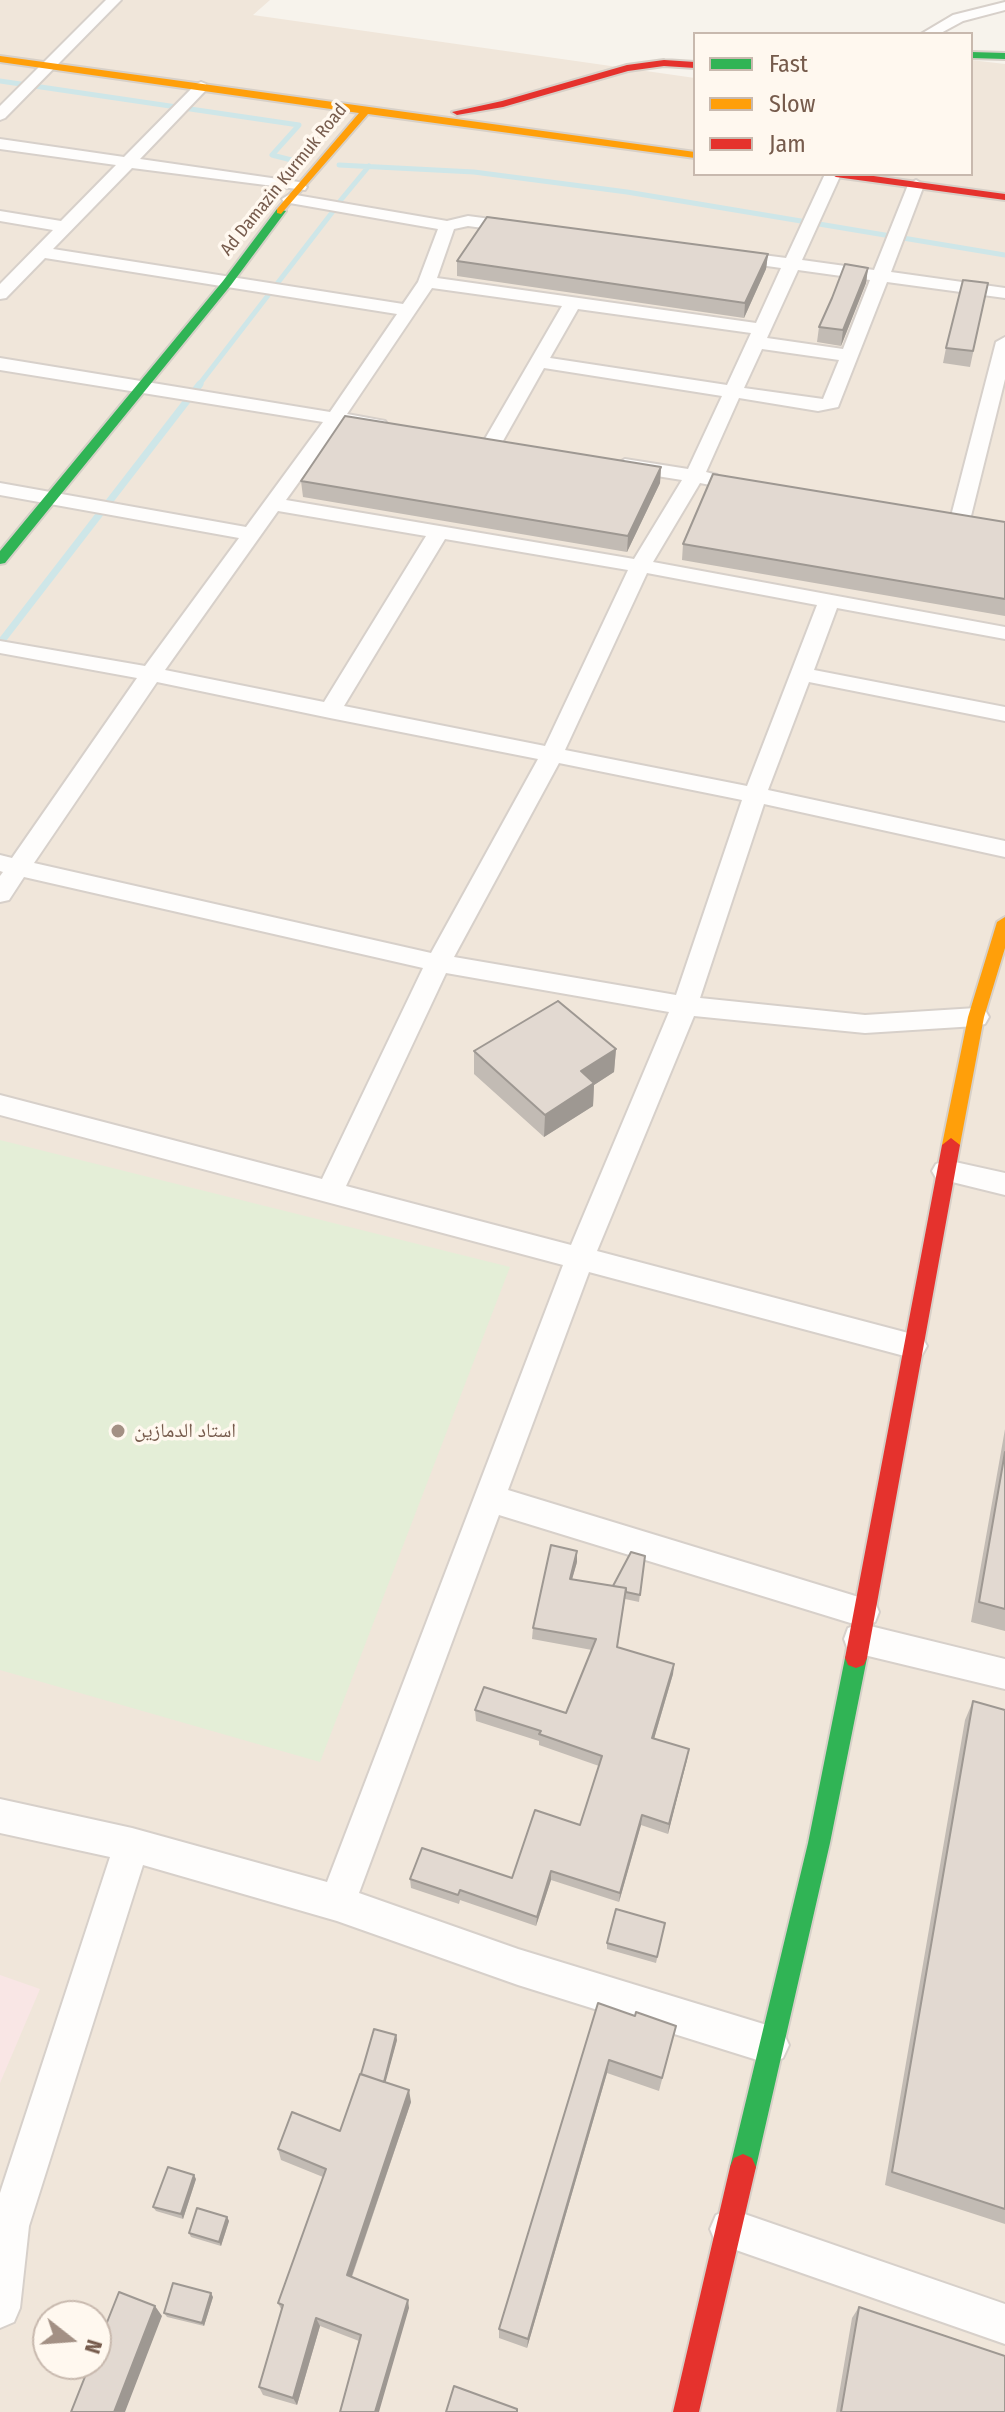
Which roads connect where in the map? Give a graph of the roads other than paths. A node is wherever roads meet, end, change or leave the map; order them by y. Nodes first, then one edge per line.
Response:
1 (114, 0) edge
2 (1005, 6) edge
3 (932, 32) edge
4 (973, 55) edge
5 (1005, 56) edge
6 (0, 59) edge
7 (48, 65) junction
8 (693, 65) edge
9 (201, 87) junction
10 (366, 111) junction
11 (0, 115) edge
12 (406, 117) junction
13 (0, 144) edge
14 (693, 155) edge
15 (127, 163) junction
16 (834, 176) edge
17 (850, 176) edge
18 (916, 185) junction
19 (294, 193) junction
20 (1005, 197) edge
21 (0, 216) edge
22 (447, 226) junction
23 (66, 227) junction
24 (545, 231) edge
25 (41, 252) junction
26 (716, 254) edge
27 (793, 264) junction
28 (881, 276) junction
29 (427, 282) junction
30 (227, 283) junction
31 (1005, 293) edge
32 (0, 294) edge
33 (573, 302) junction
34 (407, 310) junction
35 (757, 336) junction
36 (1005, 342) edge
37 (851, 356) junction
38 (539, 362) junction
39 (0, 364) edge
40 (140, 389) junction
41 (732, 390) junction
42 (335, 418) junction
43 (398, 428) edge
44 (492, 444) edge
45 (601, 462) edge
46 (694, 477) junction
47 (726, 482) edge
48 (0, 489) edge
49 (52, 497) junction
50 (273, 504) junction
51 (960, 520) edge
52 (438, 533) junction
53 (251, 534) junction
54 (0, 560) edge
55 (640, 566) junction
56 (829, 601) junction
57 (1005, 633) edge
58 (0, 647) edge
59 (151, 674) junction
60 (801, 674) junction
61 (330, 711) junction
62 (1005, 714) edge
63 (551, 756) junction
64 (755, 795) junction
65 (1005, 849) edge
66 (9, 865) edge
67 (0, 894) edge
68 (1005, 922) edge
69 (438, 963) junction
70 (685, 1006) junction
71 (976, 1017) junction
72 (0, 1105) edge
73 (946, 1171) junction
74 (1005, 1184) edge
75 (330, 1191) junction
76 (580, 1258) junction
77 (912, 1346) junction
78 (489, 1498) junction
79 (862, 1626) junction
80 (1005, 1674) edge
81 (0, 1816) edge
82 (132, 1845) junction
83 (337, 1903) junction
84 (770, 2045) junction
85 (730, 2229) junction
86 (0, 2308) edge
87 (1005, 2324) edge
88 (686, 2412) edge

1 - 7 street
2 - 3 street
4 - 5 main road
6 - 7 main road, Ad Damazin Kurmuk Road
7 - 9 main road, Ad Damazin Kurmuk Road
7 - 11 street
8 - 12 main road
9 - 10 main road, Ad Damazin Kurmuk Road
9 - 15 street
10 - 12 main road
10 - 19 main road, Ad Damazin Kurmuk Road
12 - 14 main road
13 - 15 street
15 - 19 street
15 - 23 street
16 - 27 street
17 - 18 main road
18 - 20 main road
18 - 28 street
19 - 22 street
19 - 30 main road, Ad Damazin Kurmuk Road
21 - 23 street
22 - 24 street
22 - 29 street
23 - 25 street
25 - 30 street
25 - 32 street
26 - 27 street
27 - 28 street
27 - 35 street
28 - 31 street
28 - 37 street
29 - 33 street
29 - 34 street
30 - 34 street
30 - 40 main road, Ad Damazin Kurmuk Road
33 - 35 street
33 - 38 street
34 - 42 street
35 - 37 street
35 - 41 street
36 - 51 street
37 - 41 street
38 - 41 street
38 - 44 street
39 - 40 street
40 - 42 street
40 - 49 main road, Ad Damazin Kurmuk Road
41 - 46 street
42 - 43 street
42 - 50 street
45 - 46 street
46 - 47 street
46 - 55 street
48 - 49 street
49 - 53 street
49 - 54 main road, Ad Damazin Kurmuk Road
50 - 52 street
50 - 53 street
52 - 55 street
52 - 61 street
53 - 59 street
55 - 56 street
55 - 63 street
56 - 57 street
56 - 60 street
58 - 59 street
59 - 61 street
59 - 66 street
60 - 62 street
60 - 64 street
61 - 63 street
63 - 64 street
63 - 69 street
64 - 65 street
64 - 70 street
66 - 67 street
66 - 69 street
68 - 71 main road
69 - 70 street
69 - 75 street
70 - 71 street
70 - 76 street
71 - 73 main road
72 - 75 street
73 - 74 street
73 - 77 main road
75 - 76 street
76 - 77 street
76 - 78 street
77 - 79 main road
78 - 79 street
78 - 83 street
79 - 80 street
79 - 84 main road
81 - 82 street
82 - 83 street
82 - 86 street
83 - 84 street
84 - 85 main road
85 - 87 street
85 - 88 main road

